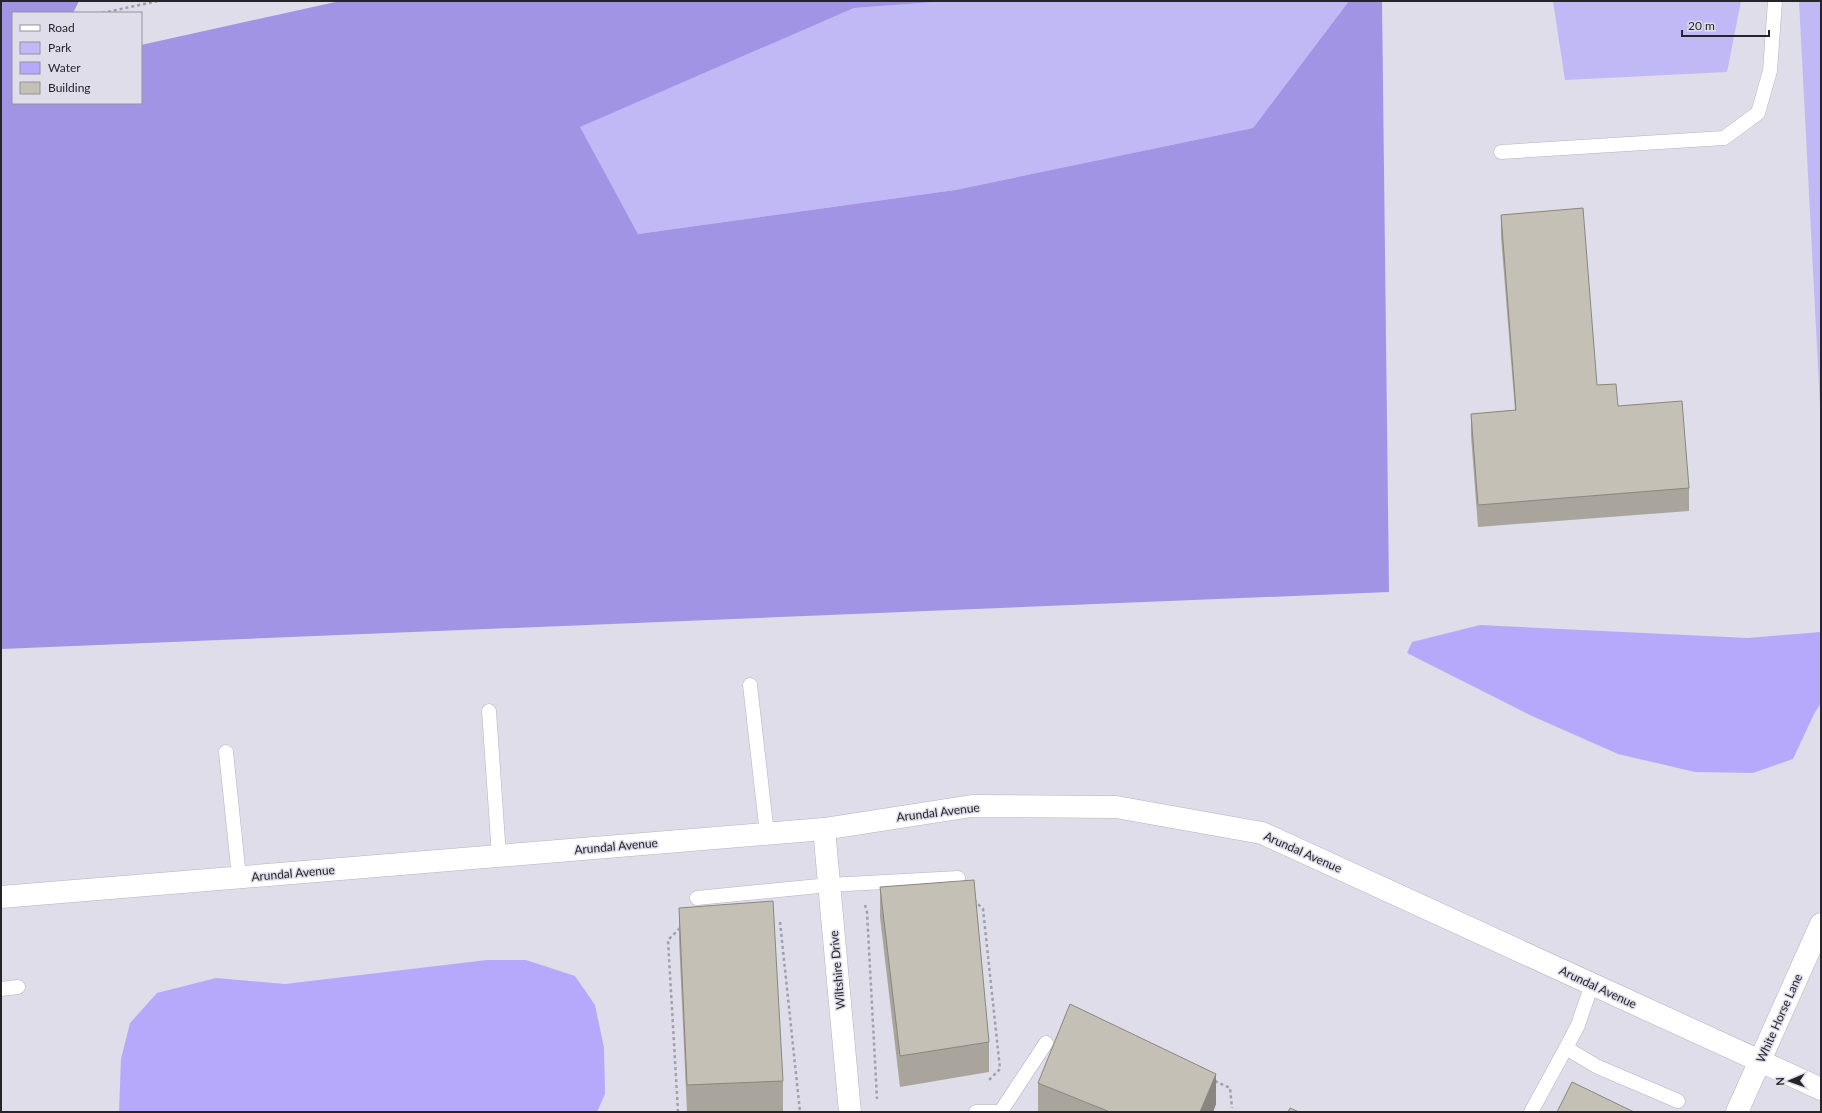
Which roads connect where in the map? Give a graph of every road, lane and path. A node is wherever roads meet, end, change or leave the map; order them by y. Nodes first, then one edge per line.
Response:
1 (158, 1) edge
2 (1775, 1) edge
3 (107, 12) edge
4 (12, 30) edge
5 (1, 32) edge
6 (1501, 152) dead end
7 (750, 685) dead end
8 (489, 711) dead end
9 (226, 752) dead end
10 (824, 829) junction
11 (767, 834) junction
12 (499, 856) junction
13 (239, 877) junction
14 (958, 878) dead end
15 (829, 885) junction
16 (1, 897) edge
17 (970, 897) edge
18 (697, 898) dead end
19 (864, 900) dead end
20 (780, 922) dead end
21 (1821, 924) edge
22 (680, 928) edge
23 (1592, 984) junction
24 (18, 987) dead end
25 (1, 989) edge
26 (1046, 1043) dead end
27 (1566, 1048) junction
28 (1760, 1061) junction
29 (1209, 1079) edge
30 (987, 1082) dead end
31 (1821, 1089) edge
32 (1678, 1101) dead end
33 (877, 1104) dead end
34 (1232, 1108) dead end
35 (678, 1112) edge
36 (800, 1112) edge
37 (850, 1112) edge
38 (976, 1112) edge
39 (1001, 1112) edge
40 (1531, 1112) edge
41 (1737, 1112) edge

1 - 3 path
2 - 6 lane
4 - 5 path
7 - 11 lane
8 - 12 lane
9 - 13 lane
10 - 11 street, Arundal Avenue
10 - 15 street, Wiltshire Drive
10 - 23 street, Arundal Avenue
11 - 12 street, Arundal Avenue
12 - 13 street, Arundal Avenue
13 - 16 street, Arundal Avenue
14 - 15 lane
15 - 18 lane
15 - 37 street, Wiltshire Drive
17 - 30 path
19 - 33 path
20 - 36 path
21 - 28 street, White Horse Lane
22 - 35 path
23 - 27 lane
23 - 28 street, Arundal Avenue
24 - 25 lane
26 - 39 lane
27 - 32 lane
27 - 40 lane
28 - 31 street, Arundal Avenue
28 - 41 street, White Horse Lane
29 - 34 path
38 - 39 lane

